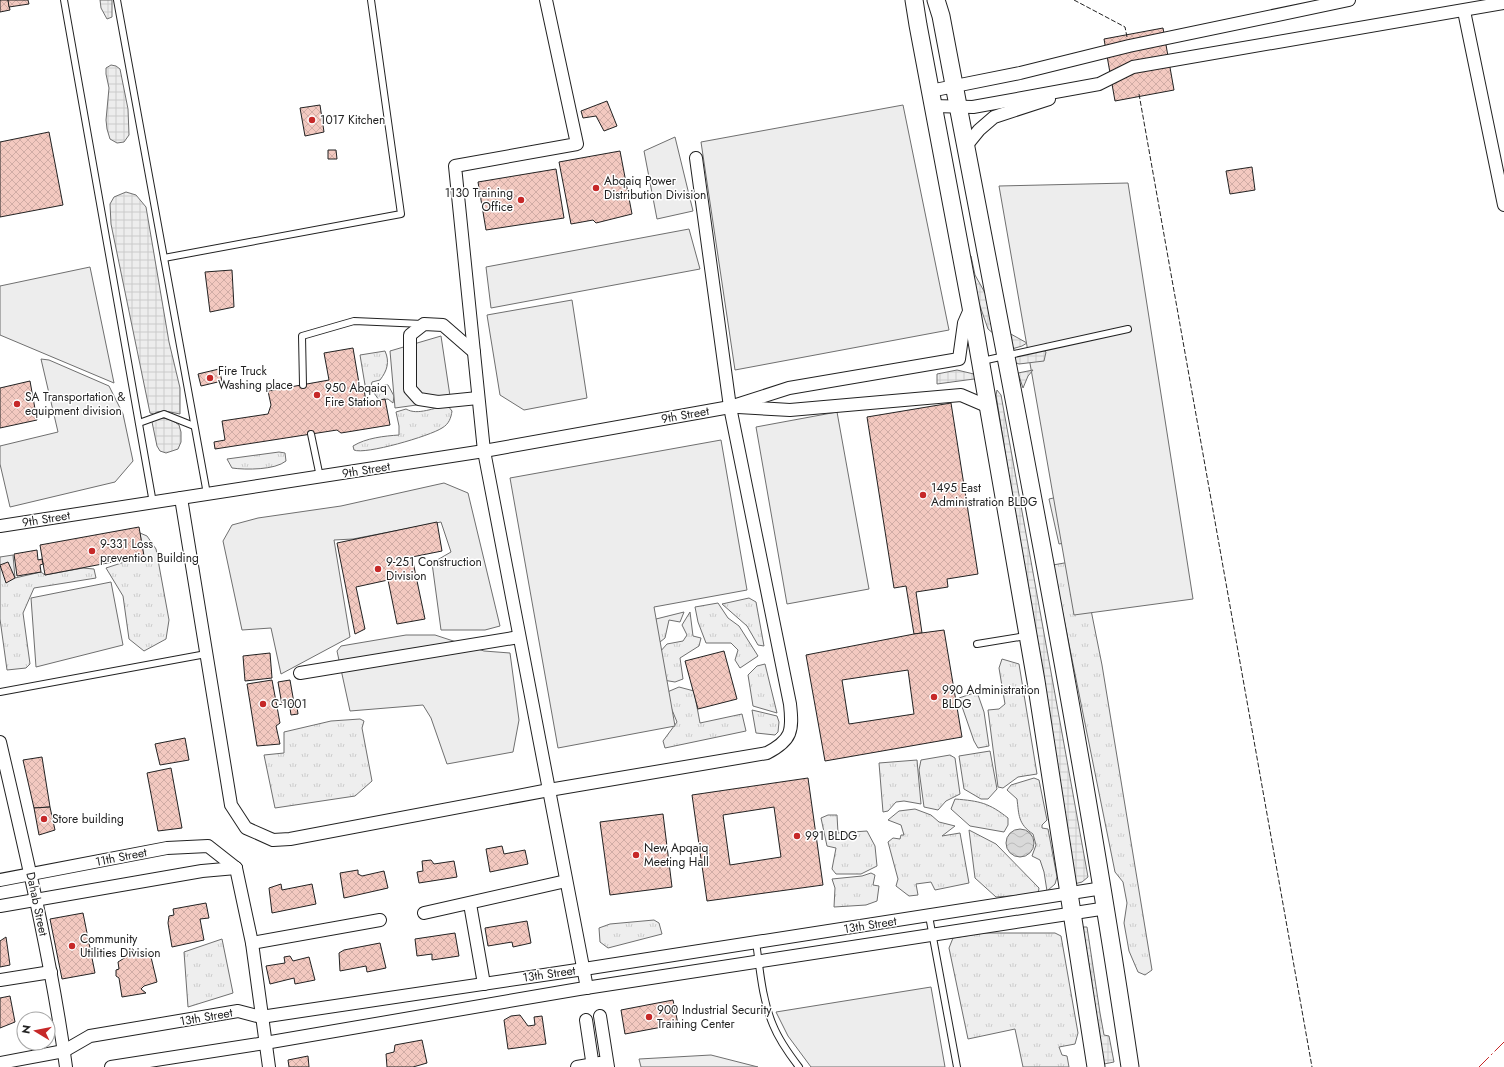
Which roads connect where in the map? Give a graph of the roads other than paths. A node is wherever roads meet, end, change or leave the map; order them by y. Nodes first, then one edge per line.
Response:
1 (64, 0) edge
2 (117, 0) edge
3 (371, 0) edge
4 (546, 0) edge
5 (914, 0) edge
6 (936, 0) edge
7 (1349, 0) edge
8 (1504, 3) edge
9 (1464, 12) junction
10 (1099, 84) junction
11 (954, 86) junction
12 (932, 98) junction
13 (958, 107) junction
14 (966, 146) junction
15 (696, 158) dead end
16 (1504, 205) edge
17 (164, 258) junction
18 (971, 307) junction
19 (424, 324) junction
20 (1128, 329) dead end
21 (474, 352) junction
22 (1005, 356) junction
23 (981, 361) junction
24 (303, 385) dead end
25 (478, 398) junction
26 (730, 407) junction
27 (989, 407) junction
28 (139, 423) junction
29 (194, 426) junction
30 (311, 434) dead end
31 (484, 451) junction
32 (320, 478) junction
33 (207, 494) junction
34 (181, 498) junction
35 (153, 503) junction
36 (0, 526) edge
37 (1028, 635) junction
38 (519, 637) junction
39 (976, 644) dead end
40 (206, 654) junction
41 (300, 673) dead end
42 (0, 692) edge
43 (0, 742) edge
44 (549, 790) junction
45 (236, 868) junction
46 (31, 875) junction
47 (0, 880) edge
48 (566, 882) junction
49 (1103, 888) junction
50 (1069, 894) junction
51 (36, 900) junction
52 (470, 904) junction
53 (0, 906) edge
54 (1106, 908) junction
55 (424, 913) dead end
56 (1072, 913) junction
57 (929, 916) junction
58 (380, 920) dead end
59 (932, 935) junction
60 (756, 942) junction
61 (252, 943) junction
62 (759, 962) junction
63 (584, 969) junction
64 (50, 972) junction
65 (0, 980) edge
66 (484, 984) junction
67 (587, 988) junction
68 (600, 1016) dead end
69 (261, 1017) junction
70 (586, 1020) dead end
71 (265, 1043) junction
72 (64, 1051) junction
73 (0, 1063) edge
74 (151, 1064) edge
75 (608, 1065) edge
76 (593, 1066) edge
77 (66, 1067) edge
78 (111, 1067) edge
79 (270, 1067) edge
80 (577, 1067) edge
81 (799, 1067) edge
82 (957, 1067) edge
83 (1096, 1067) edge
84 (1130, 1067) edge

1 - 28 lane
2 - 17 lane
3 - 17 lane
4 - 21 street
5 - 12 street
6 - 11 street
7 - 11 street
8 - 9 street
9 - 10 street
9 - 16 street
10 - 13 street
10 - 14 street
11 - 12 street
11 - 13 street
12 - 13 street
12 - 18 street
13 - 14 street
14 - 22 street
15 - 26 street
17 - 29 lane
18 - 23 street
18 - 26 street
19 - 21 street
19 - 24 lane
19 - 25 street
20 - 22 lane
21 - 25 street
22 - 23 lane
22 - 49 street
23 - 27 street
25 - 31 street
26 - 27 street
26 - 31 street, 9th Street
26 - 44 street
27 - 37 street
28 - 29 lane
28 - 35 lane
29 - 33 lane
30 - 32 lane
31 - 32 street, 9th Street
31 - 38 street
32 - 33 street, 9th Street
33 - 34 street, 9th Street
34 - 35 street, 9th Street
34 - 40 street
35 - 36 street, 9th Street
37 - 39 lane
37 - 50 street
38 - 41 street
38 - 44 street
40 - 42 lane
40 - 44 street
43 - 46 street, Dahab Street
44 - 48 street
45 - 46 street, 11th Street
45 - 51 street
45 - 61 street
46 - 47 street, 11th Street
46 - 51 street, Dahab Street
48 - 52 street
48 - 63 street
49 - 50 street, 13th Street
49 - 54 street
50 - 56 street
50 - 57 street, 13th Street
51 - 53 street
51 - 64 street, Dahab Street
52 - 55 street
52 - 66 street
54 - 56 street, 13th Street
54 - 84 street
56 - 59 street, 13th Street
56 - 83 street
57 - 59 lane
57 - 60 street, 13th Street
58 - 61 street
59 - 62 street, 13th Street
59 - 82 lane
60 - 62 lane
60 - 63 street, 13th Street
61 - 69 street
62 - 67 street, 13th Street
62 - 81 lane
63 - 66 street, 13th Street
63 - 67 street
64 - 65 street
64 - 72 street, Dahab Street
66 - 69 street, 13th Street
67 - 71 street, 13th Street
68 - 75 street
69 - 71 street
69 - 72 street, 13th Street
70 - 76 street
71 - 74 street, 13th Street
71 - 79 street
72 - 73 street, 13th Street
72 - 77 street, Dahab Street
74 - 78 street, 13th Street
75 - 76 street
76 - 80 street

